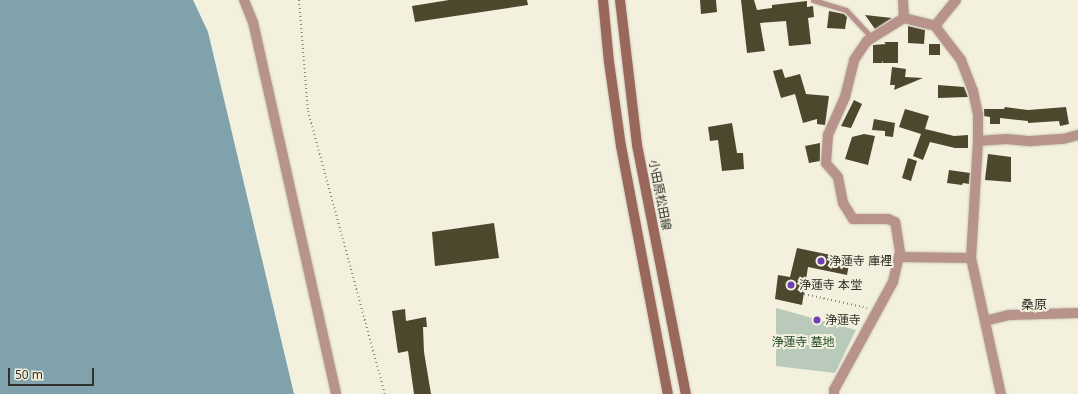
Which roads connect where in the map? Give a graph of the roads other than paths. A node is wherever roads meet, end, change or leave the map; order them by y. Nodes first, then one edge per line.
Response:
1 (244, 0) edge
2 (603, 0) edge
3 (620, 0) edge
4 (813, 0) edge
5 (902, 0) edge
6 (956, 0) edge
7 (904, 18) junction
8 (935, 26) junction
9 (872, 38) junction
10 (1078, 135) edge
11 (978, 141) junction
12 (899, 257) junction
13 (971, 258) junction
14 (1078, 313) edge
15 (985, 321) junction
16 (336, 394) edge
17 (668, 394) edge
18 (686, 394) edge
19 (834, 394) edge
20 (1001, 394) edge

1 - 16 street
2 - 17 main road
3 - 18 main road, 小田原松田線
4 - 9 lane
5 - 7 street
6 - 8 street
7 - 8 street
7 - 9 street
8 - 11 street
9 - 12 street
10 - 11 street
11 - 13 street
12 - 13 street
12 - 19 street
13 - 15 street
14 - 15 street
15 - 20 street

